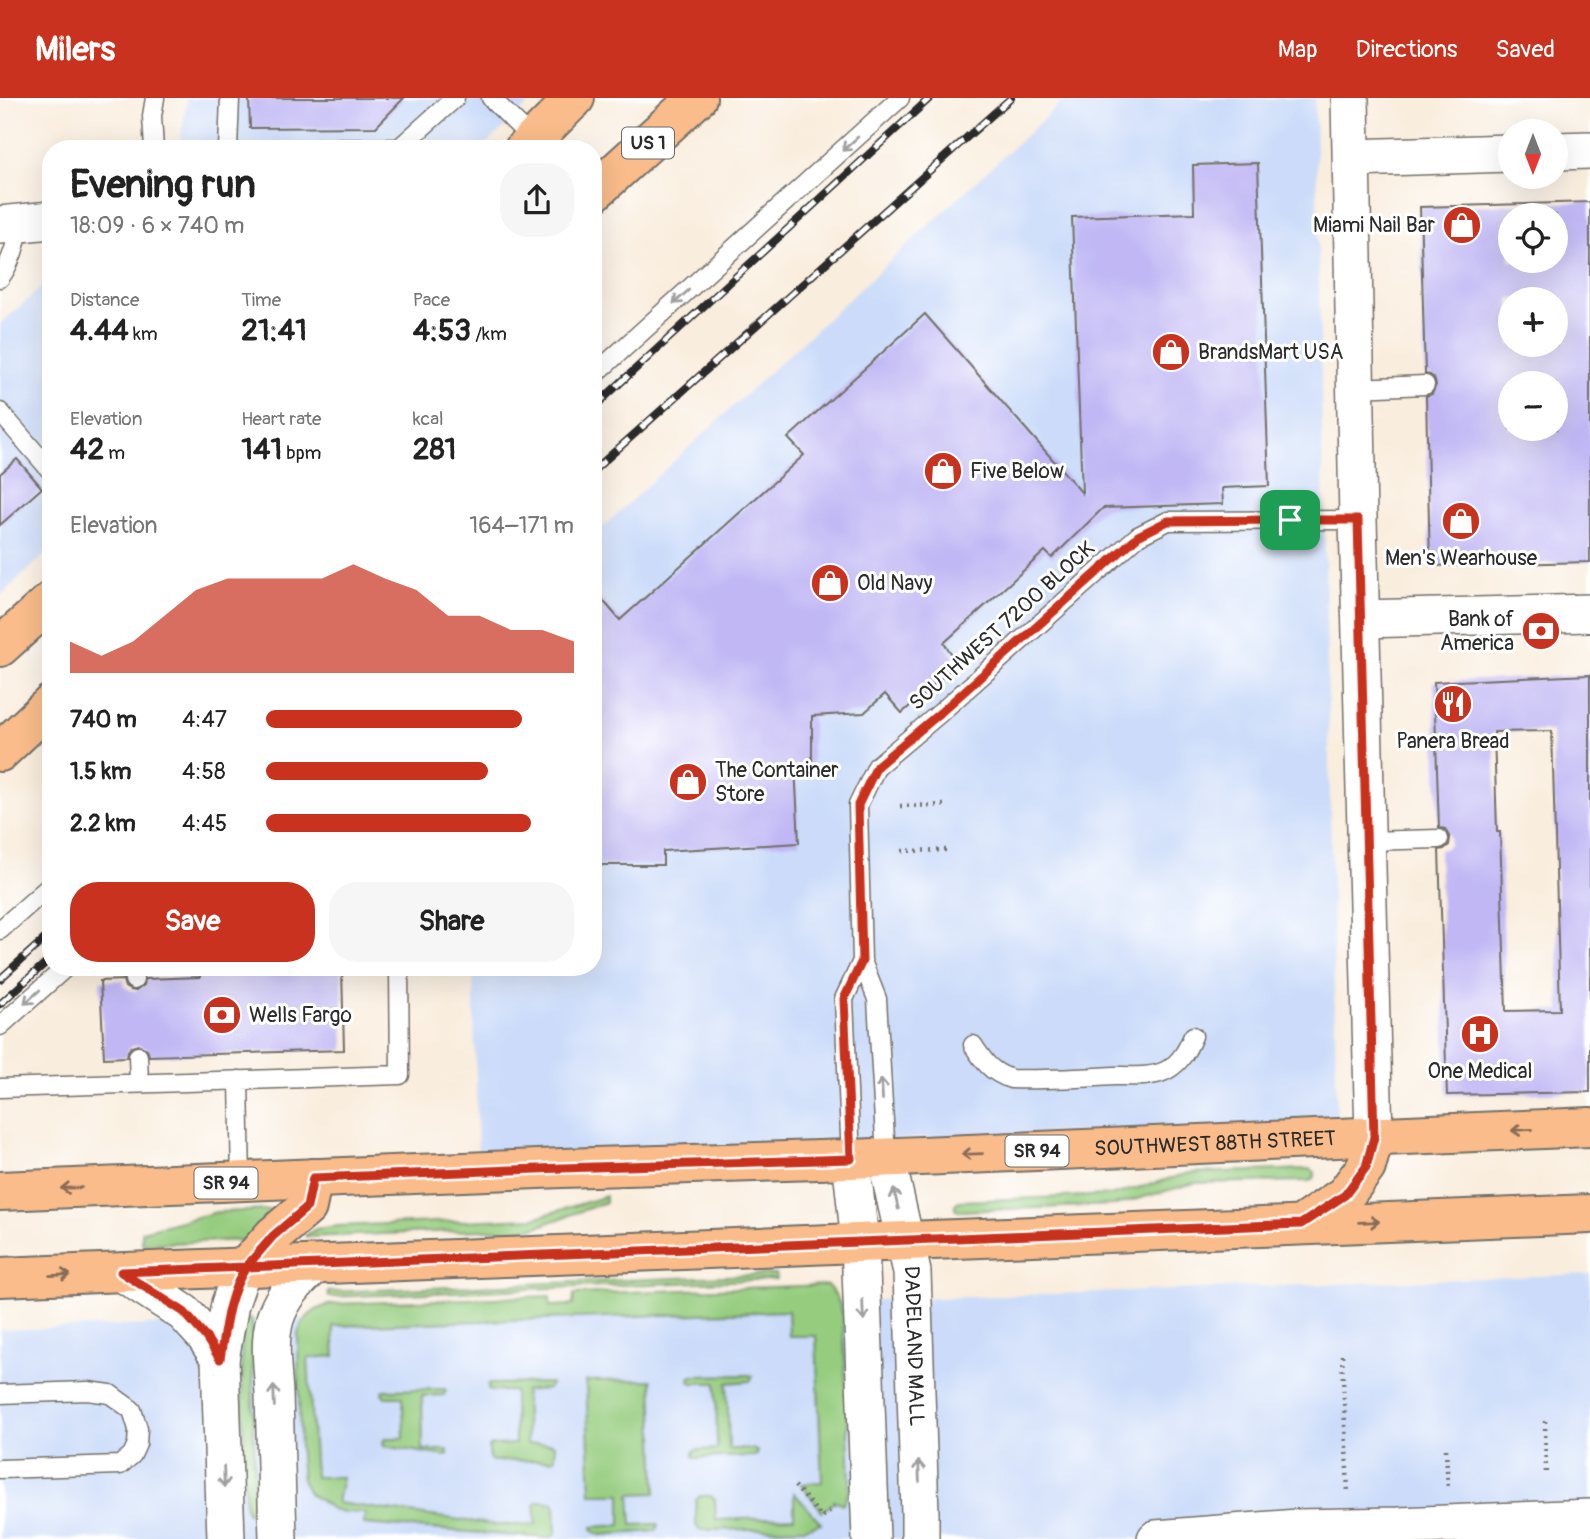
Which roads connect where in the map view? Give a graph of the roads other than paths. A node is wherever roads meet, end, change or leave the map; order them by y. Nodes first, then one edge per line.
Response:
1 (155, 98) edge
2 (230, 98) edge
3 (455, 98) edge
4 (491, 98) edge
5 (575, 98) edge
6 (697, 98) edge
7 (900, 98) edge
8 (1350, 98) edge
9 (153, 140) edge
10 (228, 140) edge
11 (409, 140) edge
12 (525, 140) edge
13 (532, 140) edge
14 (1590, 150) edge
15 (1568, 151) edge
16 (1498, 153) edge
17 (1352, 158) junction
18 (602, 185) edge
19 (23, 223) edge
20 (0, 278) edge
21 (602, 368) edge
22 (1425, 386) dead end
23 (1356, 388) junction
24 (0, 412) edge
25 (42, 461) edge
26 (1358, 520) junction
27 (42, 609) edge
28 (1590, 613) edge
29 (1361, 618) junction
30 (0, 647) edge
31 (42, 712) edge
32 (0, 752) edge
33 (1439, 839) dead end
34 (1367, 841) junction
35 (42, 892) edge
36 (0, 930) edge
37 (862, 961) junction
38 (56, 976) edge
39 (398, 976) edge
40 (0, 1026) edge
41 (1193, 1036) dead end
42 (973, 1045) dead end
43 (138, 1056) dead end
44 (239, 1080) junction
45 (139, 1083) junction
46 (0, 1088) edge
47 (1590, 1127) edge
48 (1374, 1137) junction
49 (869, 1158) junction
50 (313, 1178) junction
51 (241, 1182) junction
52 (0, 1191) edge
53 (1590, 1214) edge
54 (1301, 1224) junction
55 (906, 1241) junction
56 (860, 1242) junction
57 (316, 1265) junction
58 (246, 1267) junction
59 (121, 1272) junction
60 (0, 1277) edge
61 (220, 1359) junction
62 (0, 1394) edge
63 (0, 1469) edge
64 (1590, 1518) edge
65 (1200, 1537) edge
66 (226, 1539) edge
67 (278, 1539) edge
68 (871, 1539) edge
69 (920, 1539) edge
70 (1156, 1539) edge

1 - 9 lane
2 - 10 lane
3 - 11 lane
4 - 12 lane
5 - 13 main road
6 - 18 main road, US 1
7 -> 21 lane
8 - 17 street
14 - 15 street
16 - 17 street
17 - 23 street
19 - 20 lane
22 - 23 lane
23 - 26 street
24 - 25 lane
26 - 29 street
26 - 37 lane, SOUTHWEST 7200 BLOCK
27 - 30 main road
28 - 29 street
29 - 34 street
31 - 32 main road
33 - 34 lane
34 - 48 street
35 - 36 lane
49 -> 37 lane, SOUTHWEST 7200 BLOCK
37 - 49 lane, SOUTHWEST 7200 BLOCK
38 -> 40 lane
39 - 44 lane
41 - 42 lane
43 - 45 lane
44 - 45 lane
44 - 51 lane
45 - 46 lane
47 -> 48 main road, SOUTHWEST 88TH STREET / SR 94
48 -> 49 main road, SOUTHWEST 88TH STREET / SR 94
48 - 54 main road
49 - 50 main road, SOUTHWEST 88TH STREET / SR 94
55 -> 49 street, DADELAND MALL
49 - 56 street
50 - 51 main road, SOUTHWEST 88TH STREET / SR 94
50 - 58 main road
51 -> 52 main road, SOUTHWEST 88TH STREET / SR 94
54 -> 53 main road
54 - 55 main road
55 - 56 main road
69 -> 55 street, DADELAND MALL
56 - 57 main road
56 -> 68 street
57 - 58 main road
67 -> 57 street
58 - 59 main road
58 - 61 street
60 -> 59 main road
59 - 61 street
61 -> 66 street
62 - 63 lane
64 - 65 street
65 - 70 street

